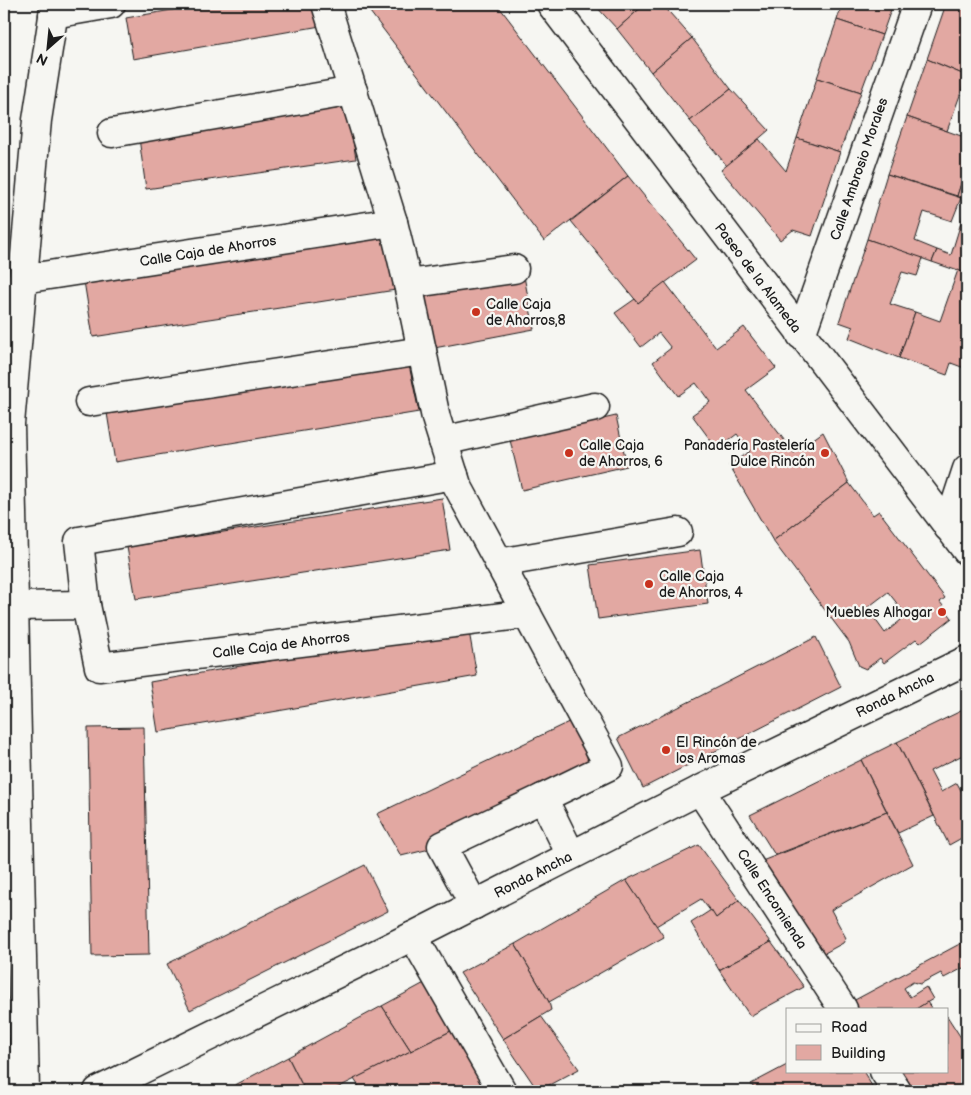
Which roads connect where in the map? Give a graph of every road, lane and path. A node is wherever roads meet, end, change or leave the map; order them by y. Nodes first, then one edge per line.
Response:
1 (111, 4) edge
2 (326, 4) edge
3 (551, 4) edge
4 (917, 4) edge
5 (54, 9) edge
6 (353, 91) junction
7 (112, 133) dead end
8 (393, 222) junction
9 (514, 269) dead end
10 (23, 279) junction
11 (408, 284) junction
12 (801, 335) junction
13 (422, 351) junction
14 (89, 402) dead end
15 (594, 407) dead end
16 (7, 424) edge
17 (443, 442) junction
18 (967, 469) edge
19 (454, 475) junction
20 (948, 527) junction
21 (678, 532) dead end
22 (967, 551) edge
23 (499, 563) junction
24 (86, 605) junction
25 (14, 606) junction
26 (527, 614) junction
27 (967, 660) edge
28 (700, 790) junction
29 (543, 798) junction
30 (571, 855) junction
31 (474, 905) junction
32 (413, 936) junction
33 (842, 1008) edge
34 (885, 1072) edge
35 (25, 1091) edge
36 (98, 1091) edge
37 (502, 1091) edge
38 (897, 1091) edge

1 - 5 street
2 - 6 street
3 - 12 street, Paseo de la Alameda
4 - 12 street, Calle Ambrosio Morales
5 - 10 street
6 - 7 street
6 - 8 street
8 - 10 street, Calle Caja de Ahorros
8 - 11 street
9 - 11 street
10 - 16 street
11 - 13 street
12 - 20 street, Paseo de la Alameda
13 - 14 street
13 - 17 street
15 - 17 street
16 - 25 street
17 - 19 street
18 - 20 street
19 - 23 street
19 - 24 street, Calle Caja de Ahorros
20 - 22 street, Paseo de la Alameda
21 - 23 street
23 - 26 street
24 - 25 street
24 - 26 street, Calle Caja de Ahorros
25 - 35 street
26 - 29 street
27 - 28 street, Ronda Ancha
28 - 30 street, Ronda Ancha
28 - 33 street, Calle Encomienda
29 - 30 street
29 - 31 street
30 - 31 street, Ronda Ancha
31 - 32 street, Ronda Ancha
32 - 36 street, Ronda Ancha
32 - 37 street
34 - 38 street

